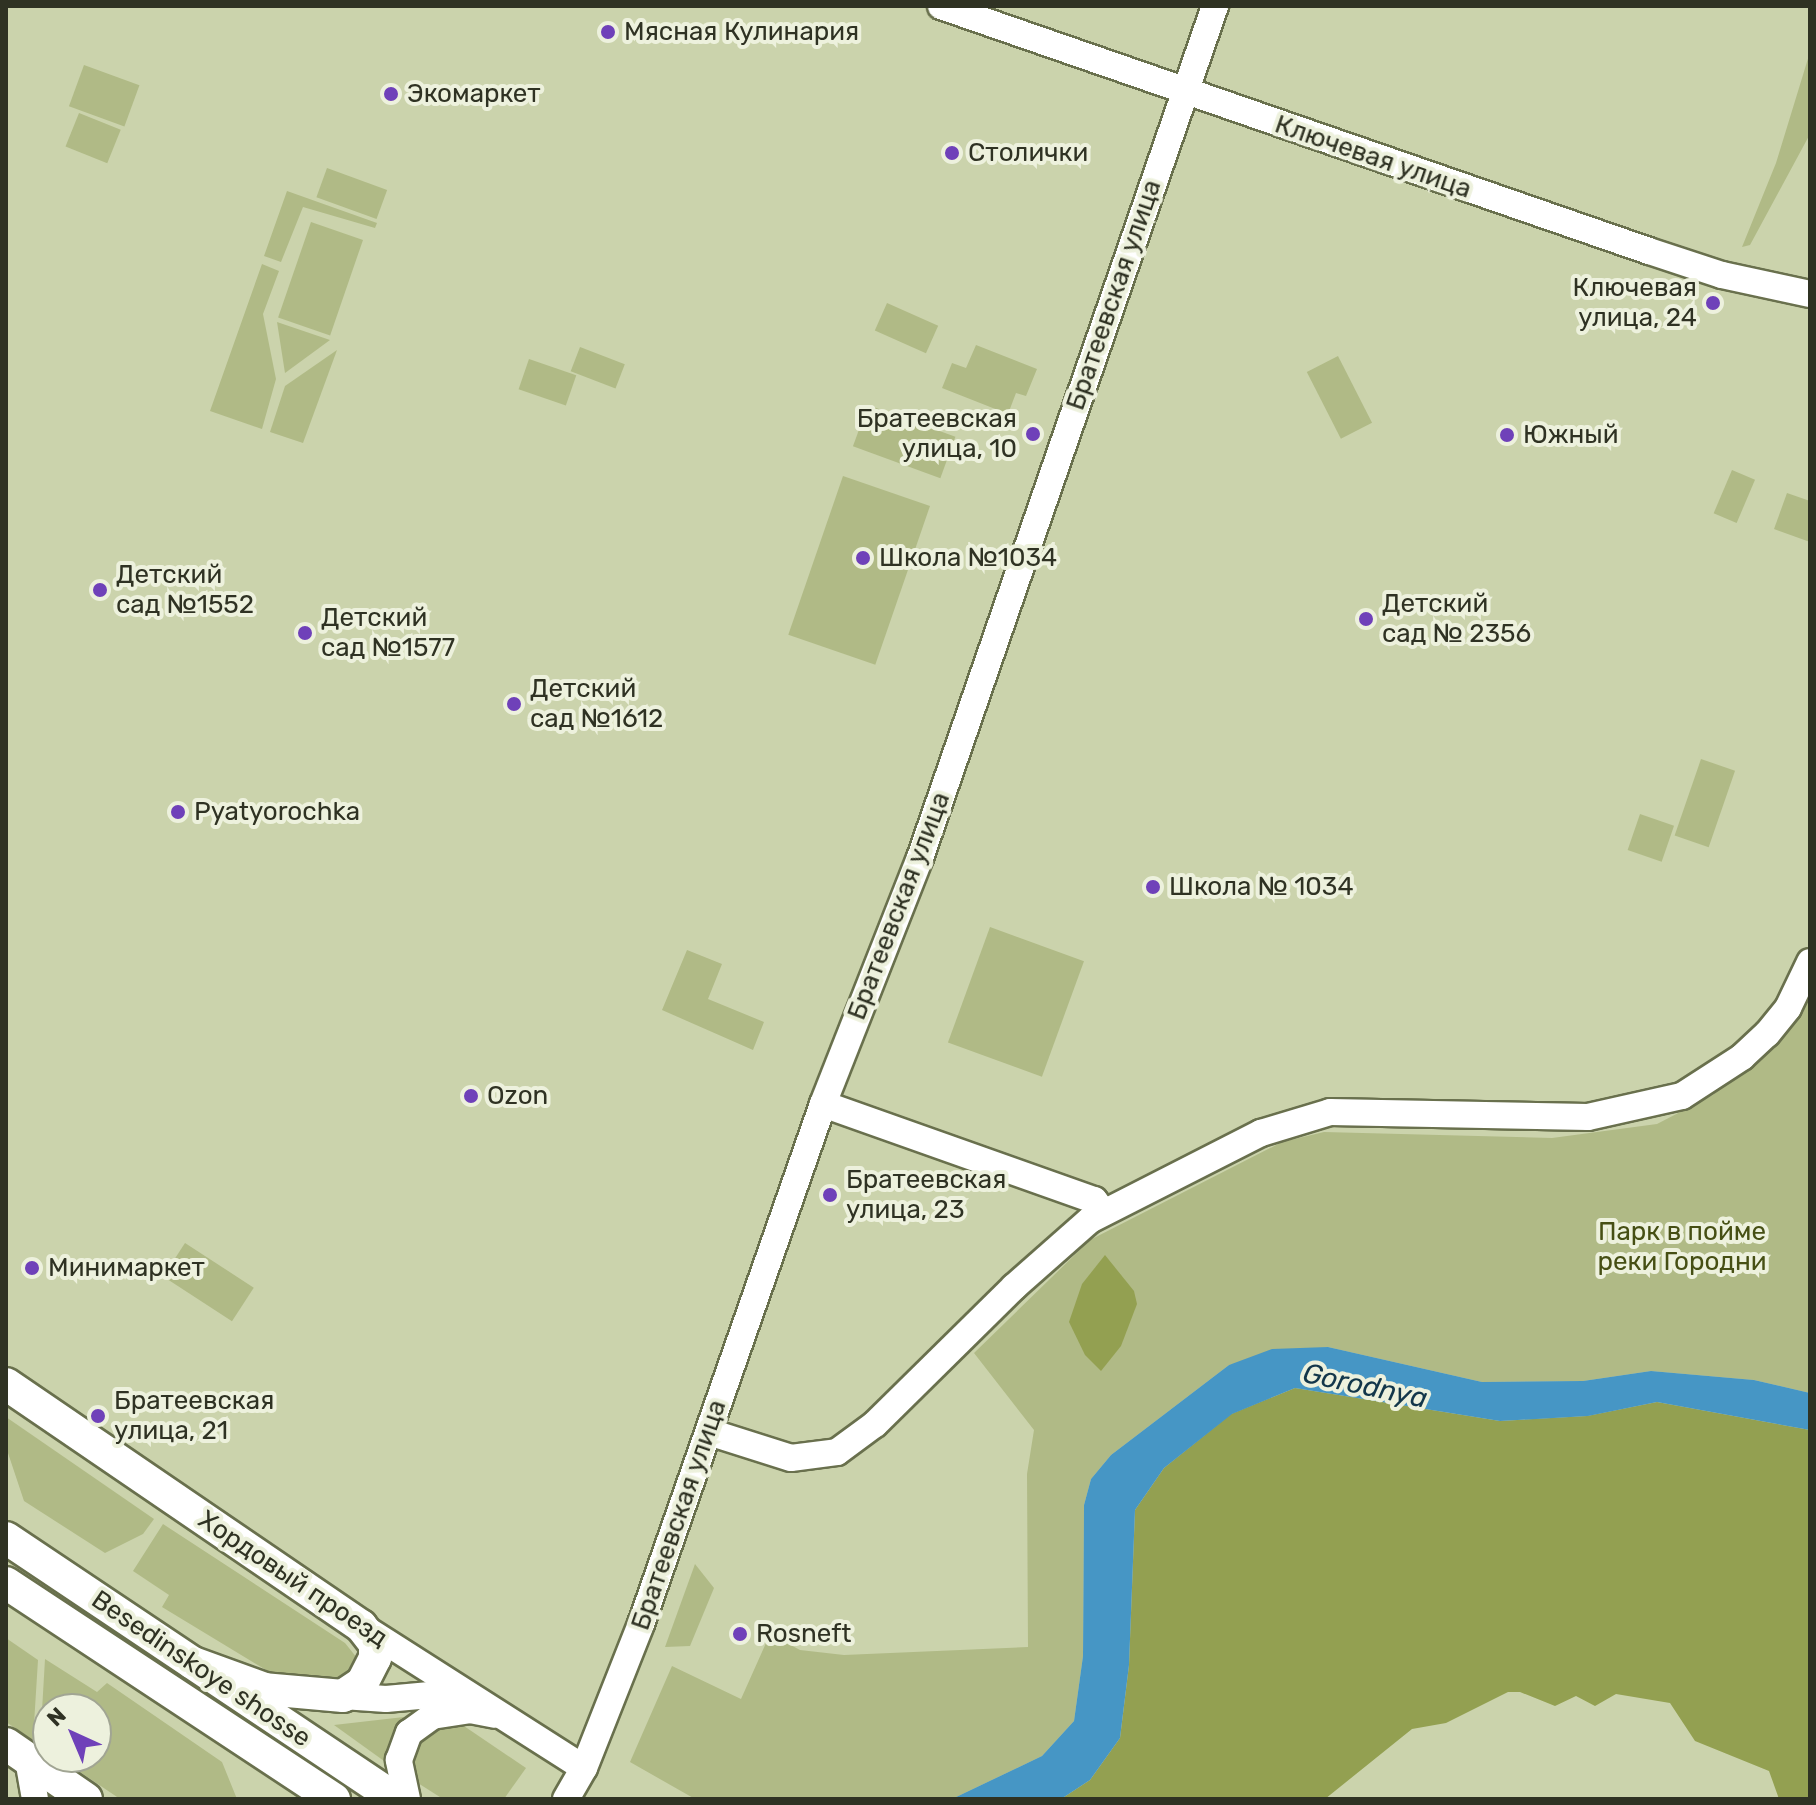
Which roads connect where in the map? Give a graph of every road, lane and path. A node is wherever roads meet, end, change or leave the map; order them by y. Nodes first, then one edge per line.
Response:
1 (941, 6) edge
2 (1215, 6) edge
3 (1185, 92) junction
4 (1810, 294) edge
5 (1810, 962) edge
6 (823, 1104) junction
7 (1103, 1211) junction
8 (6, 1384) edge
9 (709, 1432) junction
10 (6, 1538) edge
11 (6, 1583) edge
12 (361, 1626) junction
13 (193, 1663) junction
14 (463, 1692) junction
15 (343, 1696) junction
16 (498, 1715) junction
17 (17, 1751) edge
18 (584, 1768) junction
19 (35, 1799) edge
20 (86, 1799) edge
21 (334, 1799) edge
22 (396, 1799) edge
23 (407, 1799) edge
24 (566, 1799) edge

1 - 3 street, Ключевая улица
2 - 3 street, Братеевская улица
3 - 4 street, Ключевая улица
3 - 6 street, Братеевская улица
5 - 7 street
6 - 7 street
6 - 9 street, Братеевская улица
7 - 9 street
8 - 12 main road, Хордовый проезд
9 - 18 street, Братеевская улица
10 - 13 main road, Besedinskoye shosse
11 - 21 main road, Besedinskoye shosse
12 - 14 street, Хордовый проезд
12 - 15 main road
13 - 15 main road
13 - 22 main road, Besedinskoye shosse
14 - 15 street
14 - 16 street, Хордовый проезд
16 - 18 street, Хордовый проезд
16 - 23 street
17 - 19 street
17 - 20 main road
18 - 24 street, Братеевская улица

